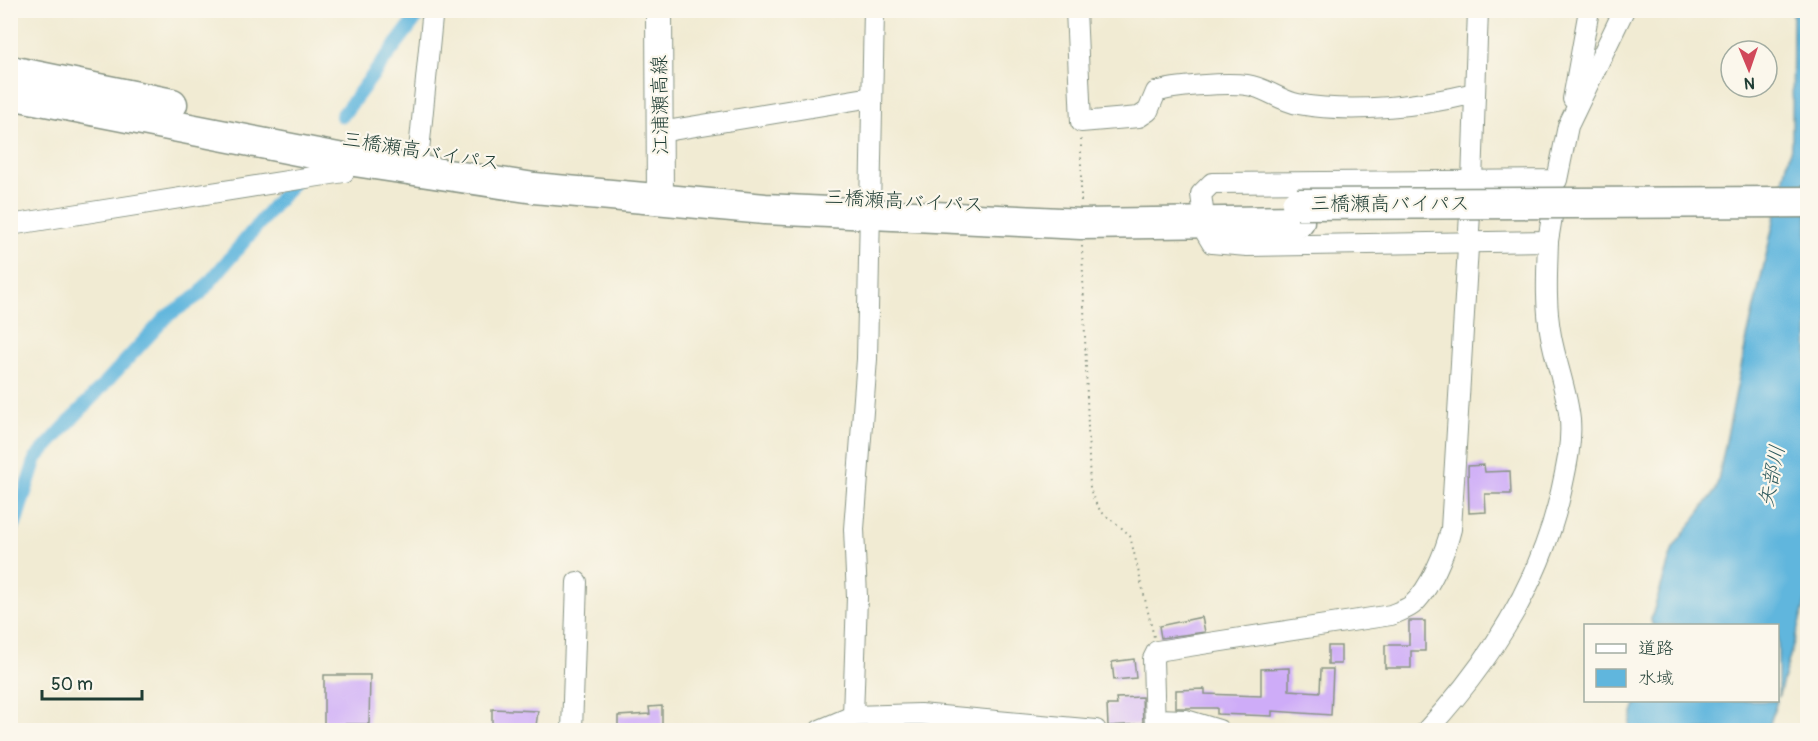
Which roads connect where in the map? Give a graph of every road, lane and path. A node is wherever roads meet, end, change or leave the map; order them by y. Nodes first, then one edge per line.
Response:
1 (435, 10) edge
2 (659, 10) edge
3 (874, 10) edge
4 (1076, 10) edge
5 (1478, 10) edge
6 (1589, 10) edge
7 (1624, 10) edge
8 (10, 71) edge
9 (1475, 93) junction
10 (10, 94) edge
11 (872, 97) junction
12 (1081, 122) junction
13 (1568, 126) junction
14 (660, 132) junction
15 (348, 160) junction
16 (416, 161) junction
17 (1557, 180) junction
18 (1472, 182) junction
19 (660, 192) junction
20 (1808, 202) edge
21 (869, 207) junction
22 (1298, 212) junction
23 (1203, 213) junction
24 (1081, 217) junction
25 (1808, 219) edge
26 (10, 225) edge
27 (1548, 241) junction
28 (1467, 242) junction
29 (577, 582) dead end
30 (1157, 651) junction
31 (852, 716) junction
32 (1156, 725) edge
33 (573, 730) edge
34 (820, 730) edge
35 (1096, 730) edge
36 (1219, 730) edge
37 (1427, 730) edge

1 - 16 street
2 - 14 main road, 江浦瀬高線
3 - 11 street
4 - 12 street
5 - 9 street
6 - 13 street
7 - 13 street
8 - 16 highway, 三橋瀬高バイパス
9 - 12 street
9 - 18 street
10 - 15 highway, 三橋瀬高バイパス
11 - 14 street
11 - 21 street
12 - 24 path
13 - 17 street
14 - 19 main road, 江浦瀬高線
15 - 16 highway, 三橋瀬高バイパス
15 - 26 street
16 - 19 highway, 三橋瀬高バイパス
17 - 18 street
17 - 27 street
18 - 23 street
18 - 28 street
19 - 21 highway, 三橋瀬高バイパス
20 - 22 highway, 三橋瀬高バイパス, bridge
21 - 24 highway, 三橋瀬高バイパス
21 - 31 street
22 - 23 highway, 三橋瀬高バイパス
22 - 25 highway, 三橋瀬高バイパス
23 - 24 highway, 三橋瀬高バイパス
23 - 28 street
24 - 30 path
27 - 28 street
27 - 37 street
28 - 30 street
29 - 33 street
30 - 32 street
31 - 34 street
31 - 35 street
32 - 36 street

